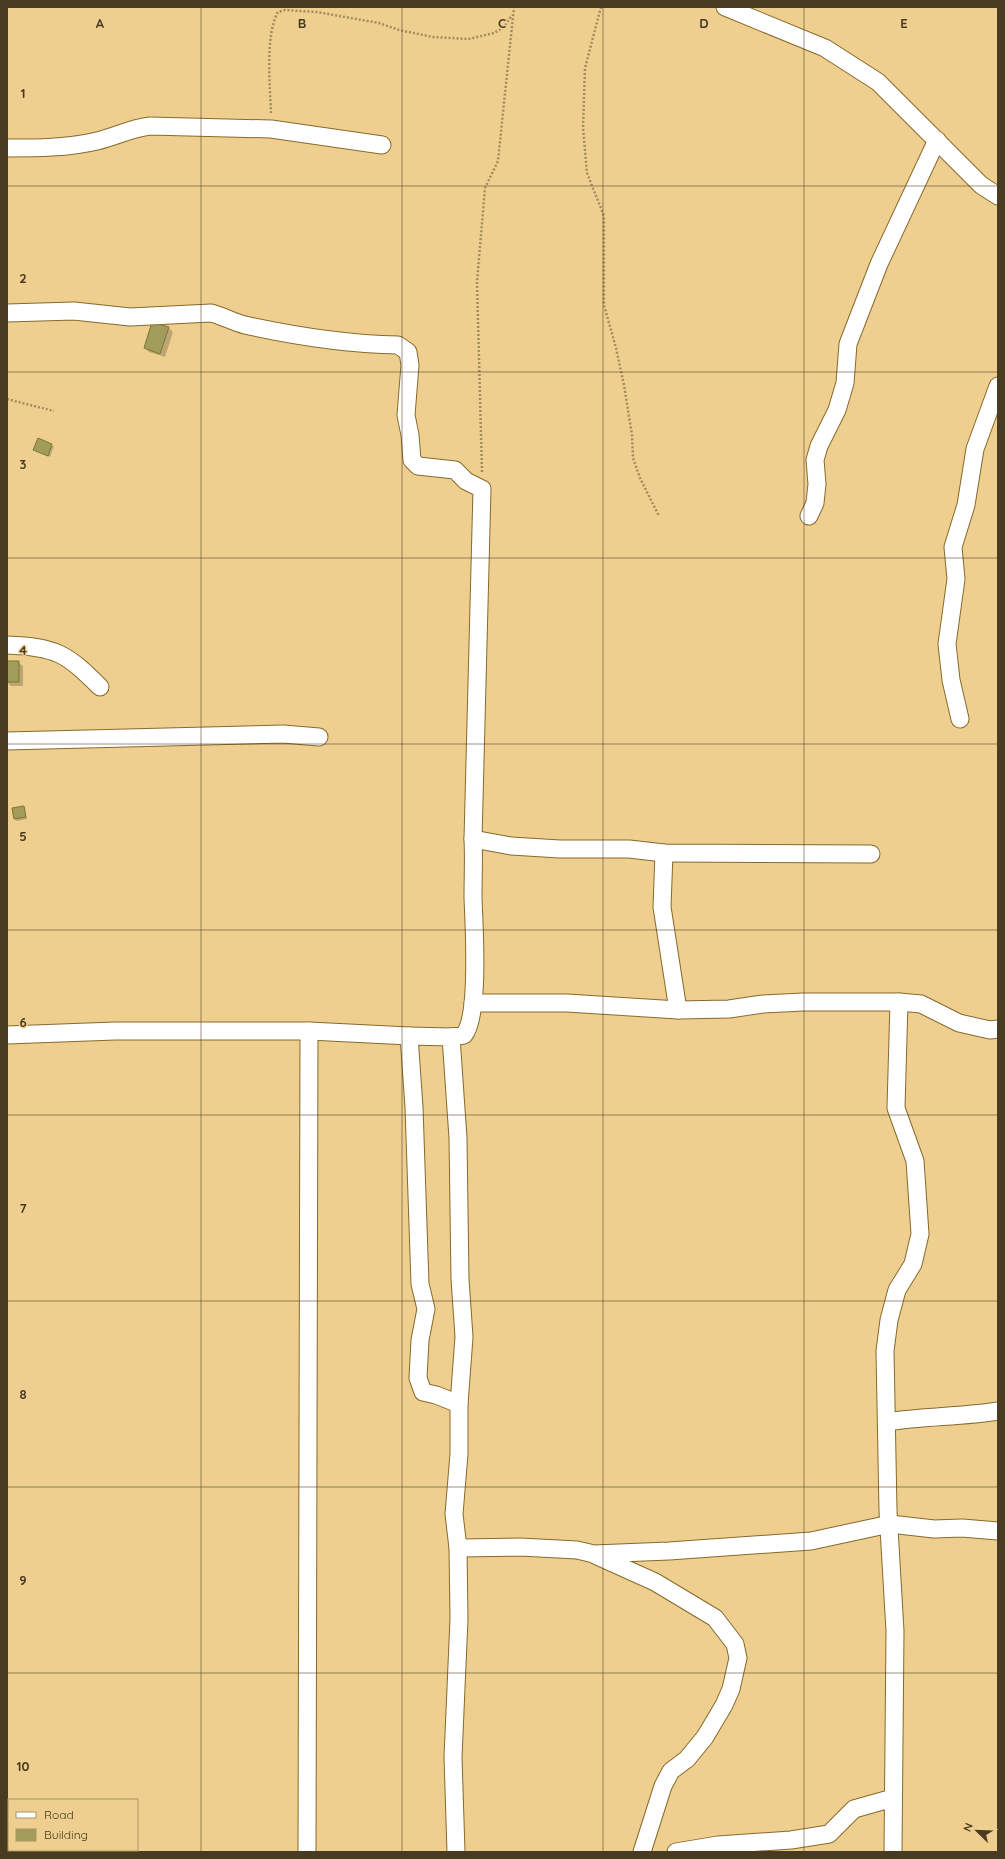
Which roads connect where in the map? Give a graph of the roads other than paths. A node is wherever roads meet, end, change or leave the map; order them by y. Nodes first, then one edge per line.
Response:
1 (725, 7) edge
2 (937, 140) junction
3 (382, 145) dead end
4 (7, 148) edge
5 (998, 196) edge
6 (7, 313) edge
7 (998, 386) edge
8 (809, 516) dead end
9 (7, 645) edge
10 (100, 687) dead end
11 (960, 719) dead end
12 (319, 737) dead end
13 (7, 741) edge
14 (473, 839) junction
15 (664, 853) junction
16 (872, 854) dead end
17 (899, 1002) junction
18 (473, 1003) junction
19 (678, 1010) junction
20 (998, 1029) edge
21 (309, 1031) junction
22 (7, 1036) edge
23 (409, 1036) junction
24 (451, 1037) junction
25 (459, 1404) junction
26 (998, 1412) edge
27 (887, 1422) junction
28 (890, 1524) junction
29 (998, 1531) edge
30 (458, 1548) junction
31 (594, 1554) junction
32 (893, 1798) junction
33 (306, 1852) edge
34 (456, 1852) edge
35 (642, 1852) edge
36 (676, 1852) edge
37 (893, 1852) edge

1 - 2 street
2 - 5 street
2 - 8 street
3 - 4 street
6 - 14 street
7 - 11 street
9 - 10 street
12 - 13 street
14 - 15 street
14 - 18 street
15 - 16 street
15 - 19 street
17 - 19 street
17 - 20 street
17 - 27 street
18 - 19 street
18 - 24 street
21 - 22 street
21 - 23 street
21 - 33 street
23 - 24 street
23 - 25 street
24 - 25 street
25 - 30 street
26 - 27 street
27 - 28 street
28 - 29 street
28 - 31 street
28 - 32 street
30 - 31 street
30 - 34 street
31 - 35 street
32 - 36 street
32 - 37 street

